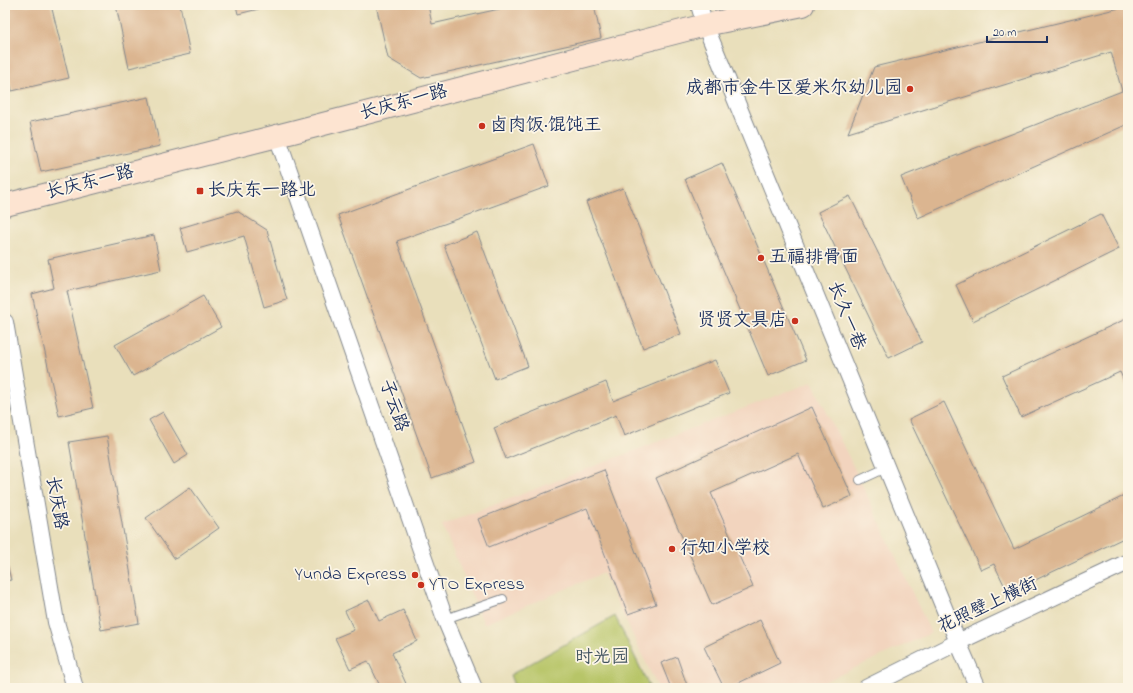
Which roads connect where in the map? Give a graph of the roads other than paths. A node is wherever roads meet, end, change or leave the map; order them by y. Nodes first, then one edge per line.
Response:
1 (803, 5) edge
2 (702, 15) edge
3 (277, 136) junction
4 (5, 205) edge
5 (5, 322) edge
6 (886, 468) junction
7 (860, 480) dead end
8 (1128, 562) edge
9 (503, 599) dead end
10 (445, 619) junction
11 (958, 642) junction
12 (74, 688) edge
13 (474, 688) edge
14 (866, 688) edge
15 (978, 688) edge

1 - 2 main road, 长庆东一路
2 - 3 main road, 长庆东一路
2 - 6 street, 长久一巷
3 - 4 main road, 长庆东一路
3 - 10 street, 子云路
5 - 12 street, 长庆路
6 - 7 lane
6 - 11 street, 长久一巷
8 - 11 street, 花照壁上横街
9 - 10 lane
10 - 13 street, 子云路
11 - 14 street, 花照壁上横街
11 - 15 street, 长久一巷

